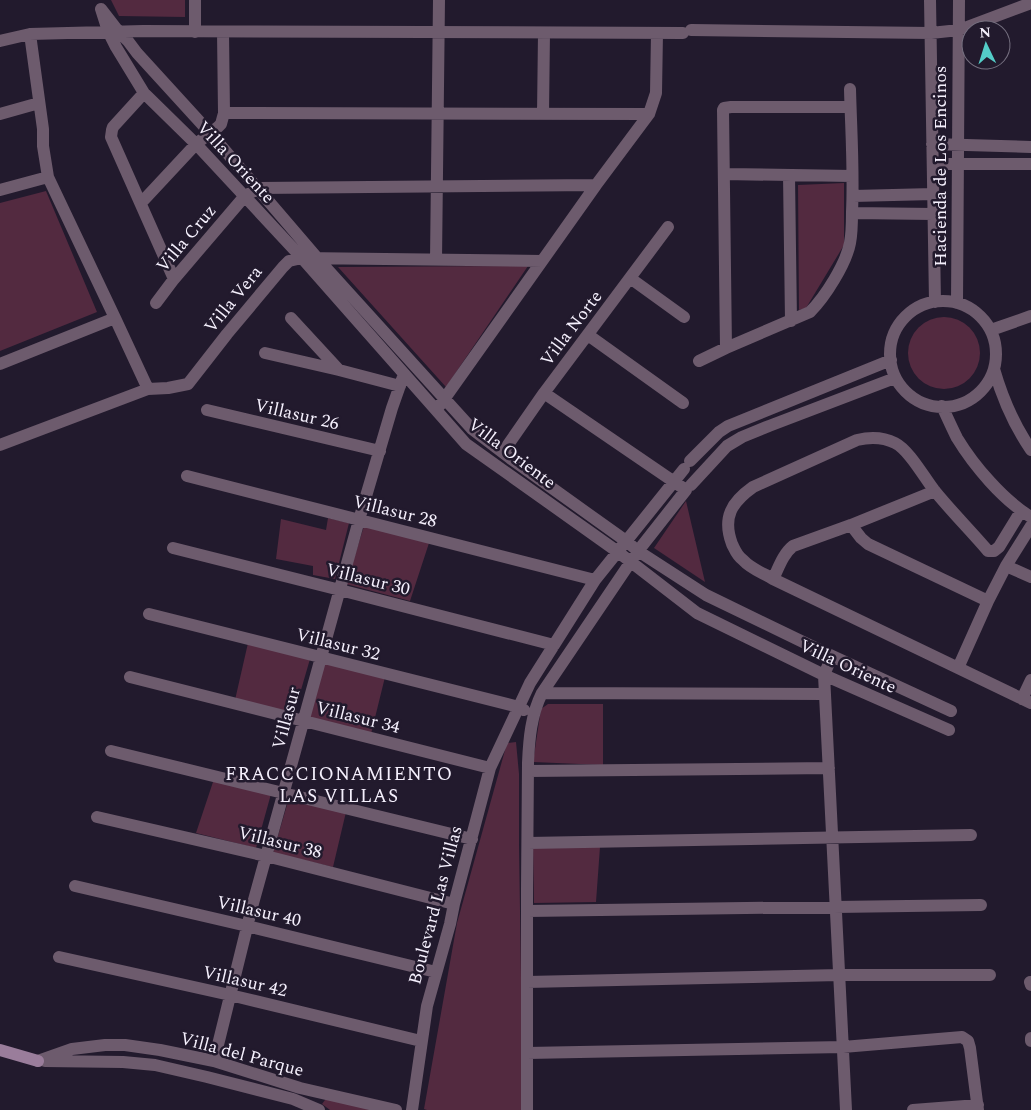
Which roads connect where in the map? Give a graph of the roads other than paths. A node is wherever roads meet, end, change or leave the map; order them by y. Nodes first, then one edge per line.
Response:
1 (195, 0) edge
2 (439, 0) edge
3 (930, 0) edge
4 (959, 0) edge
5 (1031, 3) edge
6 (99, 4) edge
7 (959, 30) junction
8 (113, 31) junction
9 (195, 32) junction
10 (223, 32) junction
11 (438, 32) junction
12 (544, 33) junction
13 (657, 33) junction
14 (931, 33) junction
15 (30, 34) junction
16 (0, 41) edge
17 (850, 89) dead end
18 (144, 93) junction
19 (39, 103) junction
20 (850, 108) junction
21 (224, 113) junction
22 (0, 114) edge
23 (438, 114) junction
24 (543, 114) junction
25 (649, 114) junction
26 (210, 133) junction
27 (196, 144) junction
28 (932, 144) junction
29 (958, 145) junction
30 (1031, 147) edge
31 (933, 164) junction
32 (958, 164) junction
33 (1031, 164) edge
34 (724, 174) junction
35 (789, 175) junction
36 (852, 176) junction
37 (48, 177) junction
38 (596, 185) junction
39 (437, 186) junction
40 (258, 188) junction
41 (0, 190) edge
42 (933, 194) junction
43 (853, 196) junction
44 (244, 197) junction
45 (141, 203) junction
46 (852, 213) junction
47 (934, 214) junction
48 (668, 227) dead end
49 (302, 258) junction
50 (318, 258) junction
51 (436, 260) junction
52 (542, 261) junction
53 (630, 278) junction
54 (174, 279) junction
55 (935, 302) junction
56 (156, 303) dead end
57 (957, 303) junction
58 (1031, 316) edge
59 (684, 317) dead end
60 (115, 318) junction
61 (291, 318) dead end
62 (791, 321) junction
63 (991, 330) junction
64 (588, 335) junction
65 (726, 348) junction
66 (265, 353) dead end
67 (891, 360) junction
68 (699, 361) dead end
69 (0, 364) edge
70 (994, 369) junction
71 (339, 370) junction
72 (895, 378) junction
73 (402, 380) junction
74 (148, 389) junction
75 (544, 393) junction
76 (444, 399) junction
77 (683, 402) dead end
78 (942, 406) junction
79 (207, 410) dead end
80 (436, 411) junction
81 (706, 444) junction
82 (0, 445) edge
83 (1031, 450) edge
84 (380, 451) junction
85 (503, 452) junction
86 (714, 460) junction
87 (187, 476) dead end
88 (675, 481) junction
89 (689, 488) junction
90 (935, 490) junction
91 (1026, 514) edge
92 (360, 520) junction
93 (851, 525) junction
94 (1031, 526) edge
95 (626, 541) junction
96 (173, 548) dead end
97 (618, 552) junction
98 (638, 552) junction
99 (630, 563) junction
100 (1006, 566) junction
101 (1031, 577) edge
102 (773, 579) junction
103 (595, 580) junction
104 (340, 590) junction
105 (988, 602) junction
106 (149, 614) dead end
107 (554, 645) junction
108 (832, 656) junction
109 (321, 657) junction
110 (958, 668) junction
111 (824, 675) junction
112 (130, 677) dead end
113 (1031, 680) edge
114 (542, 693) junction
115 (825, 694) junction
116 (1027, 701) edge
117 (518, 707) junction
118 (951, 711) dead end
119 (534, 714) junction
120 (304, 721) junction
121 (949, 730) dead end
122 (111, 751) dead end
123 (490, 768) junction
124 (829, 768) junction
125 (528, 771) junction
126 (284, 793) junction
127 (97, 817) dead end
128 (971, 835) dead end
129 (832, 838) junction
130 (472, 839) junction
131 (528, 843) junction
132 (266, 856) junction
133 (74, 886) dead end
134 (454, 904) junction
135 (981, 905) dead end
136 (836, 907) junction
137 (527, 911) junction
138 (247, 926) junction
139 (59, 957) dead end
140 (436, 972) junction
141 (839, 975) junction
142 (990, 975) dead end
143 (527, 982) junction
144 (230, 994) junction
145 (421, 1041) junction
146 (843, 1047) junction
147 (0, 1050) edge
148 (160, 1050) junction
149 (527, 1053) junction
150 (38, 1061) junction
151 (214, 1061) junction
152 (155, 1065) junction
153 (300, 1088) junction
154 (293, 1099) junction
155 (978, 1108) edge
156 (284, 1110) edge
157 (319, 1110) edge
158 (396, 1110) edge
159 (412, 1110) edge
160 (527, 1110) edge
161 (846, 1110) edge
162 (913, 1110) edge

1 - 9 street
2 - 11 street
3 - 14 street, Hacienda de Los Encinos
4 - 7 street, Hacienda de Los Encinos
5 - 7 street
6 - 8 street, Villa Oriente
7 - 14 street
7 - 29 street, Hacienda de Los Encinos
8 - 9 street
8 - 15 street
8 - 18 street, Villa Oriente
8 - 26 street, Villa Oriente
9 - 10 street
10 - 11 street
10 - 21 street
11 - 12 street
11 - 23 street
12 - 13 street
12 - 24 street
13 - 14 street
13 - 25 street
14 - 28 street, Hacienda de Los Encinos
15 - 16 street
15 - 19 street
17 - 20 street
18 - 27 street, Villa Oriente
18 - 45 street
19 - 22 street
19 - 37 street
20 - 34 street
20 - 36 street
21 - 23 street
21 - 26 street
23 - 24 street
23 - 39 street
24 - 25 street
25 - 38 street
26 - 27 street
26 - 40 street, Villa Oriente
27 - 44 street, Villa Oriente
27 - 45 street
28 - 29 street
28 - 31 street, Hacienda de Los Encinos
29 - 30 street
29 - 32 street, Hacienda de Los Encinos
31 - 32 street
31 - 42 street, Hacienda de Los Encinos
32 - 33 street
32 - 57 street, Hacienda de Los Encinos
34 - 35 street
34 - 65 street
35 - 36 street
35 - 62 street
36 - 43 street
37 - 41 street
37 - 60 street
38 - 39 street
38 - 52 street
39 - 40 street
39 - 51 street
40 - 44 street, Villa Cruz
40 - 50 street, Villa Oriente
42 - 43 street
42 - 47 street, Hacienda de Los Encinos
43 - 46 street
44 - 49 street, Villa Oriente
44 - 54 street, Villa Cruz
45 - 54 street
46 - 47 street
46 - 62 street
47 - 55 street, Hacienda de Los Encinos
48 - 53 street, Villa Norte
49 - 50 street, Villa Vera
49 - 73 street, Villa Oriente
49 - 74 street, Villa Vera
50 - 51 street, Villa Vera
50 - 76 street, Villa Oriente
51 - 52 street, Villa Vera
52 - 76 street
53 - 59 street
53 - 64 street, Villa Norte
54 - 56 street, Villa Cruz
55 - 57 street
55 - 67 street
57 - 63 street
58 - 63 street
60 - 69 street
60 - 74 street
61 - 71 street
62 - 65 street
63 - 70 street
64 - 75 street, Villa Norte
64 - 77 street
65 - 68 street
66 - 71 street
67 - 72 street
67 - 81 street, Boulevard Las Villas
70 - 78 street
70 - 83 street
71 - 73 street
72 - 78 street
72 - 86 street
73 - 80 street, Villa Oriente
73 - 84 street, Villasur
74 - 82 street
75 - 85 street, Villa Norte
75 - 88 street
76 - 80 street
76 - 85 street, Villa Oriente
78 - 91 street
79 - 84 street, Villasur 26
80 - 97 street, Villa Oriente
81 - 86 street
81 - 88 street, Boulevard Las Villas
84 - 92 street, Villasur
85 - 95 street, Villa Oriente
86 - 89 street
87 - 92 street, Villasur 28
88 - 89 street
88 - 95 street, Boulevard Las Villas
89 - 98 street
90 - 91 street
90 - 93 street
90 - 102 street
92 - 103 street, Villasur 28
92 - 104 street, Villasur
93 - 102 street
93 - 105 street
94 - 100 street
95 - 97 street, Boulevard Las Villas
95 - 98 street, Villa Oriente
96 - 104 street, Villasur 30
97 - 99 street, Villa Oriente
97 - 103 street, Boulevard Las Villas
98 - 99 street
98 - 108 street, Villa Oriente
99 - 111 street, Villa Oriente
99 - 114 street
100 - 101 street
100 - 105 street
102 - 110 street
103 - 107 street, Boulevard Las Villas
104 - 107 street, Villasur 30
104 - 109 street, Villasur
105 - 110 street
106 - 109 street, Villasur 32
107 - 117 street, Boulevard Las Villas
108 - 111 street
108 - 118 street, Villa Oriente
109 - 117 street, Villasur 32
109 - 120 street, Villasur
110 - 116 street
111 - 115 street
111 - 121 street, Villa Oriente
112 - 120 street, Villasur 34
113 - 116 street
114 - 115 street
114 - 119 street
115 - 124 street
117 - 119 street, Villasur 32
117 - 123 street, Boulevard Las Villas
119 - 125 street
120 - 123 street, Villasur 34
120 - 126 street, Villasur
122 - 126 street
123 - 130 street, Boulevard Las Villas
124 - 125 street
124 - 129 street
125 - 131 street
126 - 130 street
126 - 132 street, Villasur
127 - 132 street, Villasur 38
128 - 129 street
129 - 131 street
129 - 136 street
130 - 134 street, Boulevard Las Villas
131 - 137 street
132 - 134 street, Villasur 38
132 - 138 street, Villasur
133 - 138 street, Villasur 40
134 - 140 street, Boulevard Las Villas
135 - 136 street
136 - 137 street
136 - 141 street
137 - 143 street
138 - 140 street, Villasur 40
138 - 144 street, Villasur
139 - 144 street, Villasur 42
140 - 145 street, Boulevard Las Villas
141 - 142 street
141 - 143 street
141 - 146 street
143 - 149 street
144 - 145 street, Villasur 42
144 - 151 street, Villasur
145 - 159 street, Boulevard Las Villas
146 - 149 street
146 - 155 street
146 - 161 street
147 - 150 street
148 - 150 street, Villa del Parque
148 - 151 street, Villa del Parque
148 - 152 street
149 - 160 street
150 - 152 street, Villa del Parque
151 - 153 street, Villa del Parque
152 - 154 street, Villa del Parque
153 - 154 street
153 - 158 street, Villa del Parque
154 - 156 street
154 - 157 street, Villa del Parque
155 - 162 street

